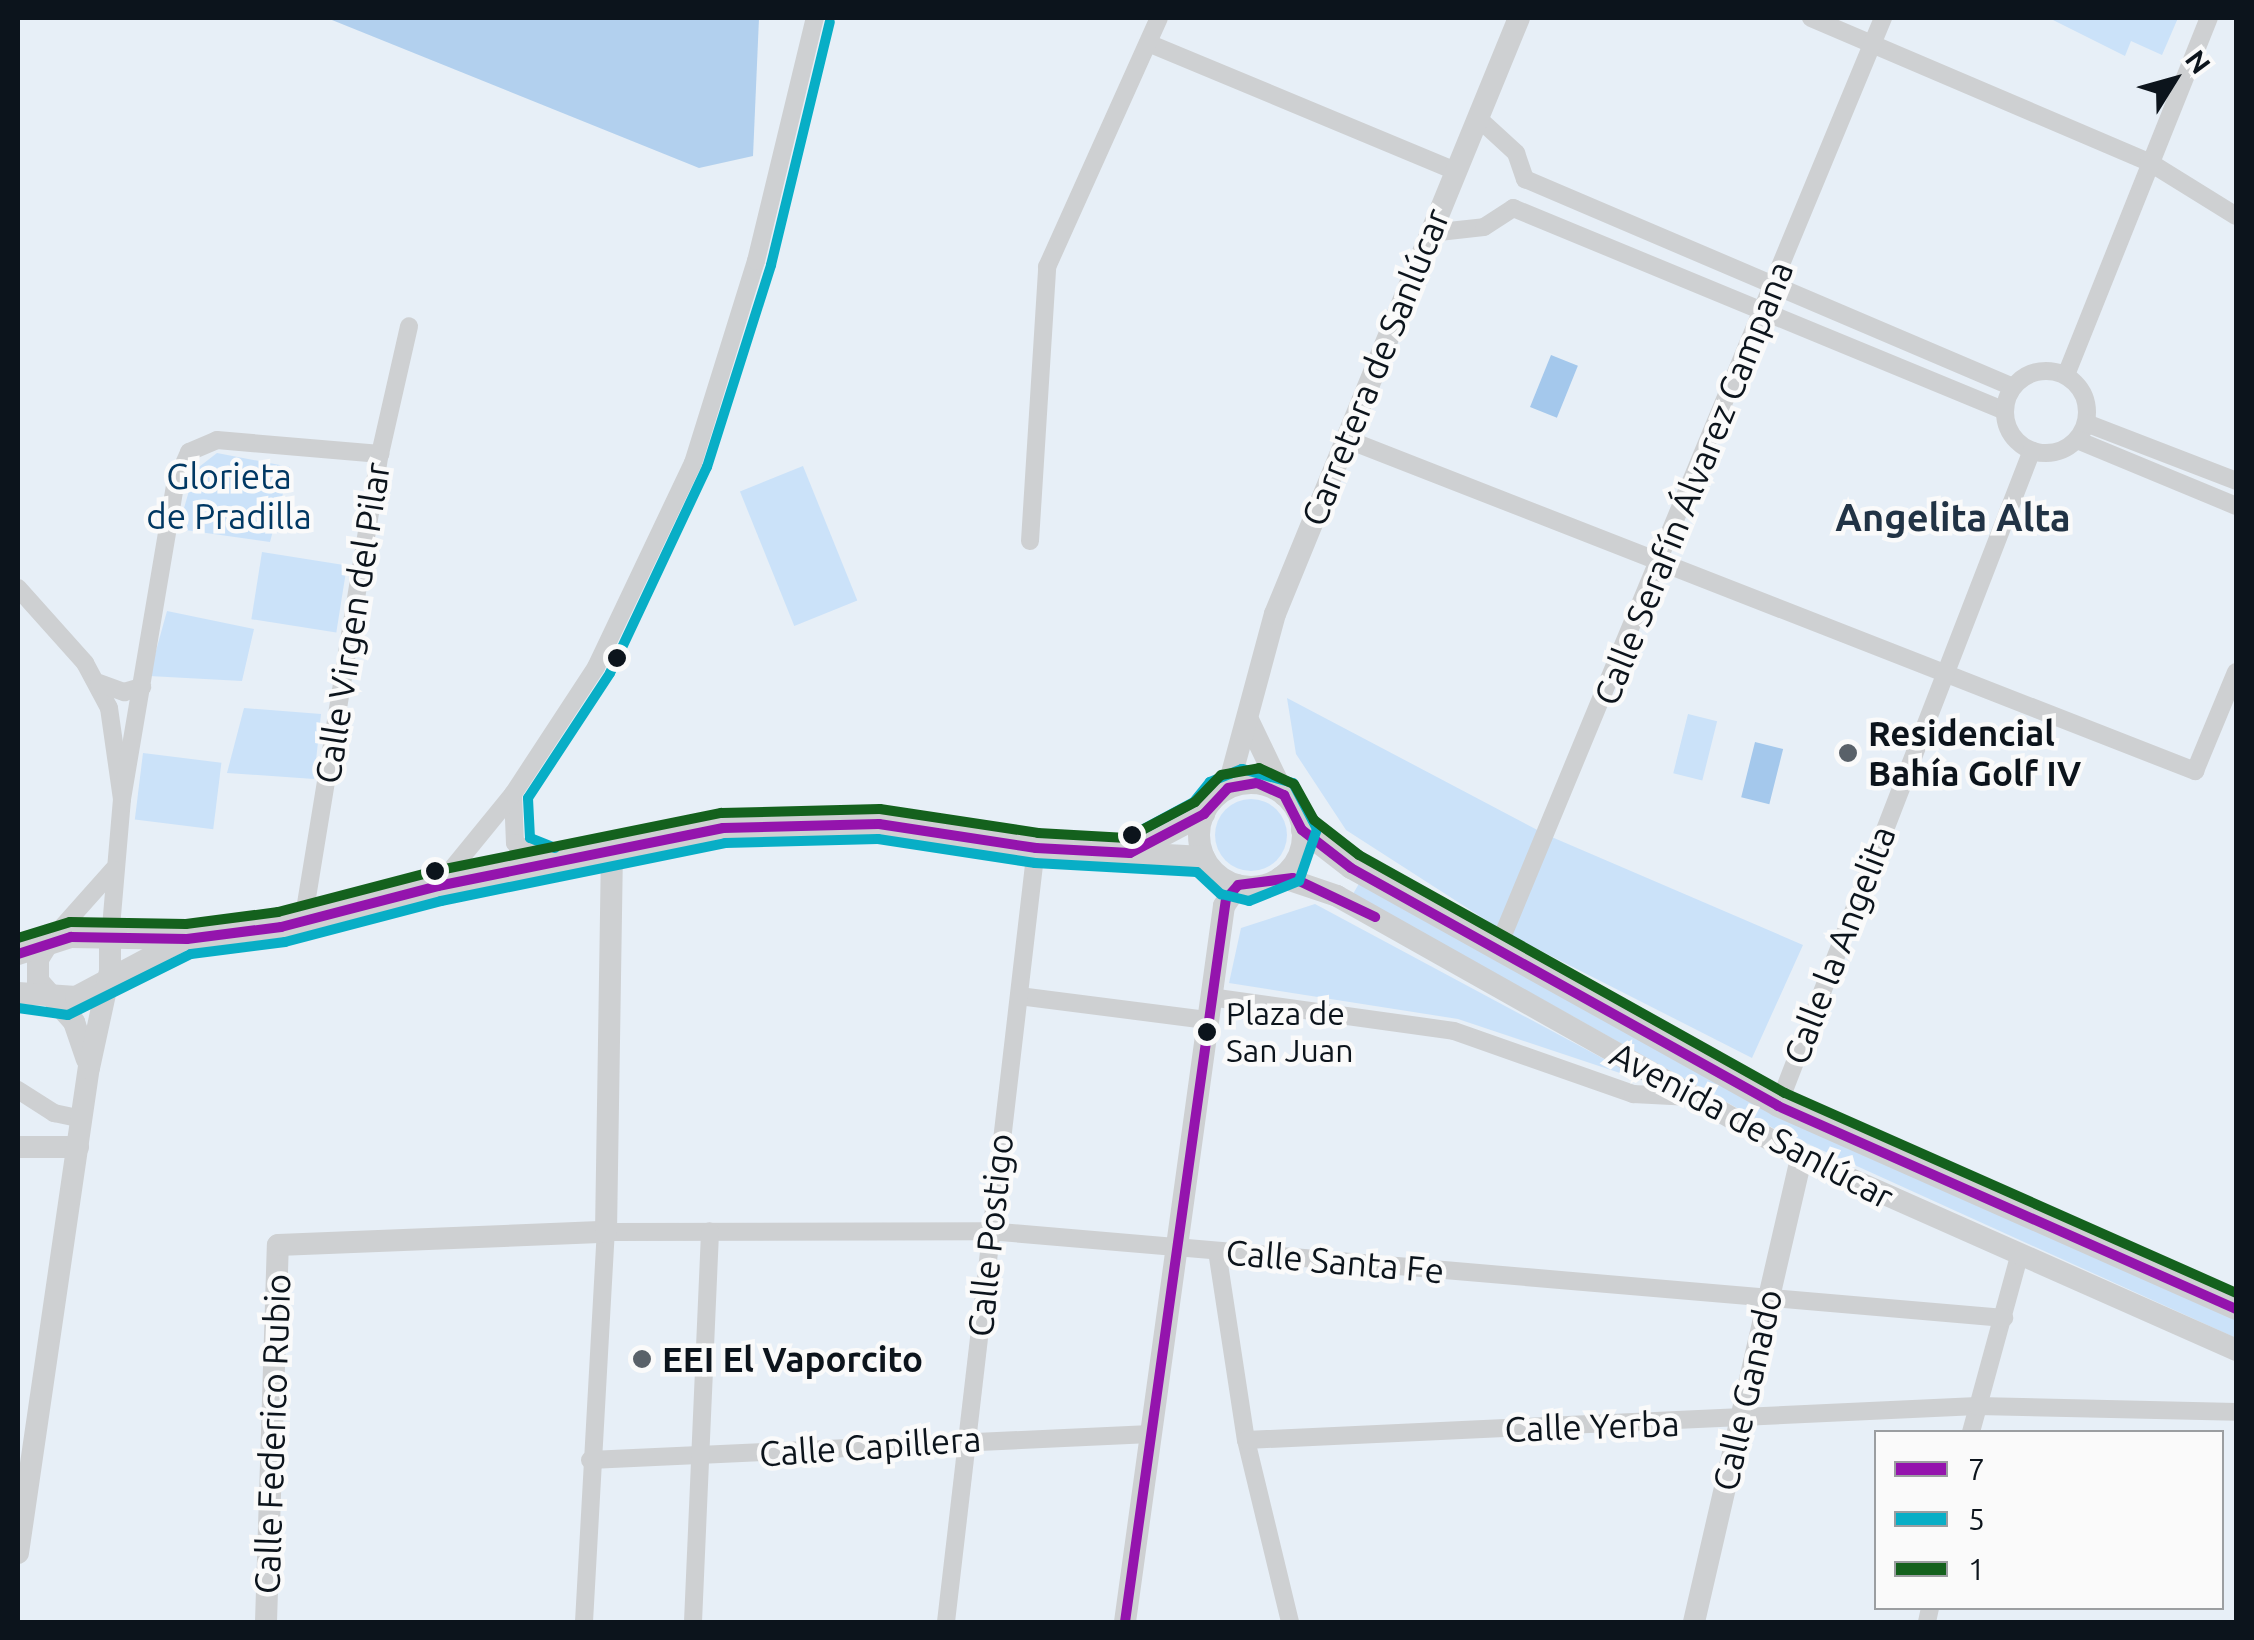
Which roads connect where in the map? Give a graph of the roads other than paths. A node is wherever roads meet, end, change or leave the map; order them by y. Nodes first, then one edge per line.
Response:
1 (815, 18) edge
2 (1159, 18) edge
3 (1519, 18) edge
4 (1811, 18) edge
5 (1883, 18) edge
6 (2209, 18) edge
7 (1148, 43) junction
8 (1873, 43) junction
9 (1478, 118) junction
10 (2149, 162) junction
11 (1456, 171) junction
12 (1525, 180) junction
13 (1513, 208) junction
14 (2236, 216) edge
15 (1430, 233) junction
16 (1776, 283) junction
17 (1766, 308) junction
18 (409, 326) dead end
19 (2066, 375) junction
20 (2013, 387) junction
21 (2005, 411) junction
22 (2086, 423) junction
23 (1346, 439) junction
24 (2077, 440) junction
25 (2032, 450) junction
26 (380, 454) junction
27 (2236, 482) edge
28 (2236, 506) edge
29 (1030, 541) dead end
30 (1660, 565) junction
31 (18, 588) edge
32 (2236, 672) edge
33 (1943, 674) junction
34 (99, 683) junction
35 (142, 686) junction
36 (1249, 722) junction
37 (1228, 788) junction
38 (513, 794) junction
39 (1284, 794) junction
40 (122, 800) junction
41 (1204, 814) junction
42 (1302, 830) junction
43 (481, 833) junction
44 (512, 833) junction
45 (1036, 848) junction
46 (612, 849) junction
47 (1130, 853) junction
48 (1204, 857) junction
49 (550, 862) junction
50 (116, 865) junction
51 (1281, 877) junction
52 (1238, 885) junction
53 (438, 886) junction
54 (303, 922) junction
55 (110, 938) junction
56 (187, 939) junction
57 (48, 943) junction
58 (1498, 947) junction
59 (18, 954) edge
60 (108, 982) junction
61 (18, 993) edge
62 (1018, 996) junction
63 (48, 999) junction
64 (1208, 1008) junction
65 (90, 1068) junction
66 (18, 1090) edge
67 (1692, 1097) junction
68 (1778, 1106) junction
69 (82, 1119) junction
70 (18, 1147) edge
71 (78, 1147) junction
72 (1801, 1158) junction
73 (710, 1231) junction
74 (988, 1231) junction
75 (606, 1232) junction
76 (1180, 1252) junction
77 (1217, 1252) junction
78 (2019, 1256) junction
79 (1768, 1295) junction
80 (2236, 1309) edge
81 (2004, 1318) junction
82 (2236, 1350) edge
83 (1977, 1406) junction
84 (2236, 1412) edge
85 (1738, 1419) junction
86 (1971, 1430) edge
87 (1150, 1434) junction
88 (970, 1438) junction
89 (1246, 1440) junction
90 (698, 1457) junction
91 (590, 1460) junction
92 (18, 1552) edge
93 (266, 1622) edge
94 (584, 1622) edge
95 (693, 1622) edge
96 (946, 1622) edge
97 (1125, 1622) edge
98 (1290, 1622) edge
99 (1694, 1622) edge

1 - 38 street
2 - 7 street
3 - 9 main road, Carretera de Sanlúcar
4 - 8 street
5 - 8 street, Calle Serafín Álvarez Campana
6 - 10 street
7 - 11 street
7 - 29 street
8 - 10 street
8 - 16 street, Calle Serafín Álvarez Campana
9 - 11 main road, Carretera de Sanlúcar
9 - 12 street
10 - 14 street
10 - 19 street
11 - 15 main road, Carretera de Sanlúcar
12 - 13 street
12 - 16 street
13 - 15 street
13 - 17 street
15 - 23 main road, Carretera de Sanlúcar
16 - 17 street, Calle Serafín Álvarez Campana
16 - 20 street
17 - 21 street
17 - 30 street, Calle Serafín Álvarez Campana
18 - 26 street, Calle Virgen del Pilar
19 - 20 street
19 - 22 street
20 - 21 street
21 - 25 street
22 - 24 street
22 - 27 street
23 - 30 street
23 - 36 main road, Carretera de Sanlúcar
24 - 25 street
24 - 28 street
25 - 33 street, Calle la Angelita
26 - 35 street
26 - 54 street, Calle Virgen del Pilar
30 - 33 street
30 - 58 street, Calle Serafín Álvarez Campana
31 - 34 street
32 - 33 street
33 - 68 street, Calle la Angelita
34 - 35 street
34 - 40 street
35 - 40 street
36 - 37 main road, Carretera de Sanlúcar
36 - 39 main road
37 - 39 main road
37 - 41 main road
38 - 43 street
38 - 44 street
39 - 42 main road
40 - 50 street
41 - 47 main road
41 - 48 main road
42 - 51 main road
42 - 58 main road, Avenida de Sanlúcar
43 - 44 street
43 - 53 street
44 - 49 street
45 - 46 main road
45 - 47 main road
45 - 62 street, Calle Postigo
46 - 49 main road
46 - 75 main road
47 - 48 main road
48 - 52 main road
49 - 53 main road
50 - 55 street
50 - 57 street
51 - 52 main road
51 - 67 main road, Avenida de Sanlúcar
52 - 64 main road
53 - 54 main road
54 - 56 main road
55 - 56 main road
55 - 57 main road
55 - 60 main road
56 - 60 main road
57 - 59 main road
57 - 63 main road
58 - 68 main road, Avenida de Sanlúcar
60 - 63 main road
60 - 65 main road
61 - 63 main road
62 - 64 street
62 - 74 street, Calle Postigo
63 - 65 main road
64 - 67 street
64 - 76 main road
65 - 69 main road
66 - 69 street
67 - 72 main road, Avenida de Sanlúcar
68 - 80 main road, Avenida de Sanlúcar
69 - 71 main road
70 - 71 main road
71 - 92 main road
72 - 78 main road, Avenida de Sanlúcar
72 - 79 main road, Calle Ganado
73 - 74 street, Calle Santa Fe
73 - 75 street, Calle Santa Fe
73 - 90 street
74 - 76 street, Calle Santa Fe
74 - 88 street, Calle Postigo
75 - 91 street
75 - 93 main road, Calle Federico Rubio
76 - 77 street, Calle Santa Fe
76 - 87 main road
77 - 79 street, Calle Santa Fe
77 - 89 street
78 - 81 street
78 - 82 main road, Avenida de Sanlúcar
79 - 81 street, Calle Santa Fe
79 - 85 main road, Calle Ganado
81 - 83 street
83 - 84 street, Calle Yerba
83 - 85 street, Calle Yerba
83 - 86 street
85 - 89 street, Calle Yerba
85 - 99 main road, Calle Ganado
87 - 88 street, Calle Capillera
87 - 97 main road
88 - 90 street, Calle Capillera
88 - 96 street, Calle Postigo
89 - 98 street
90 - 91 street, Calle Capillera
90 - 95 street
91 - 94 street

